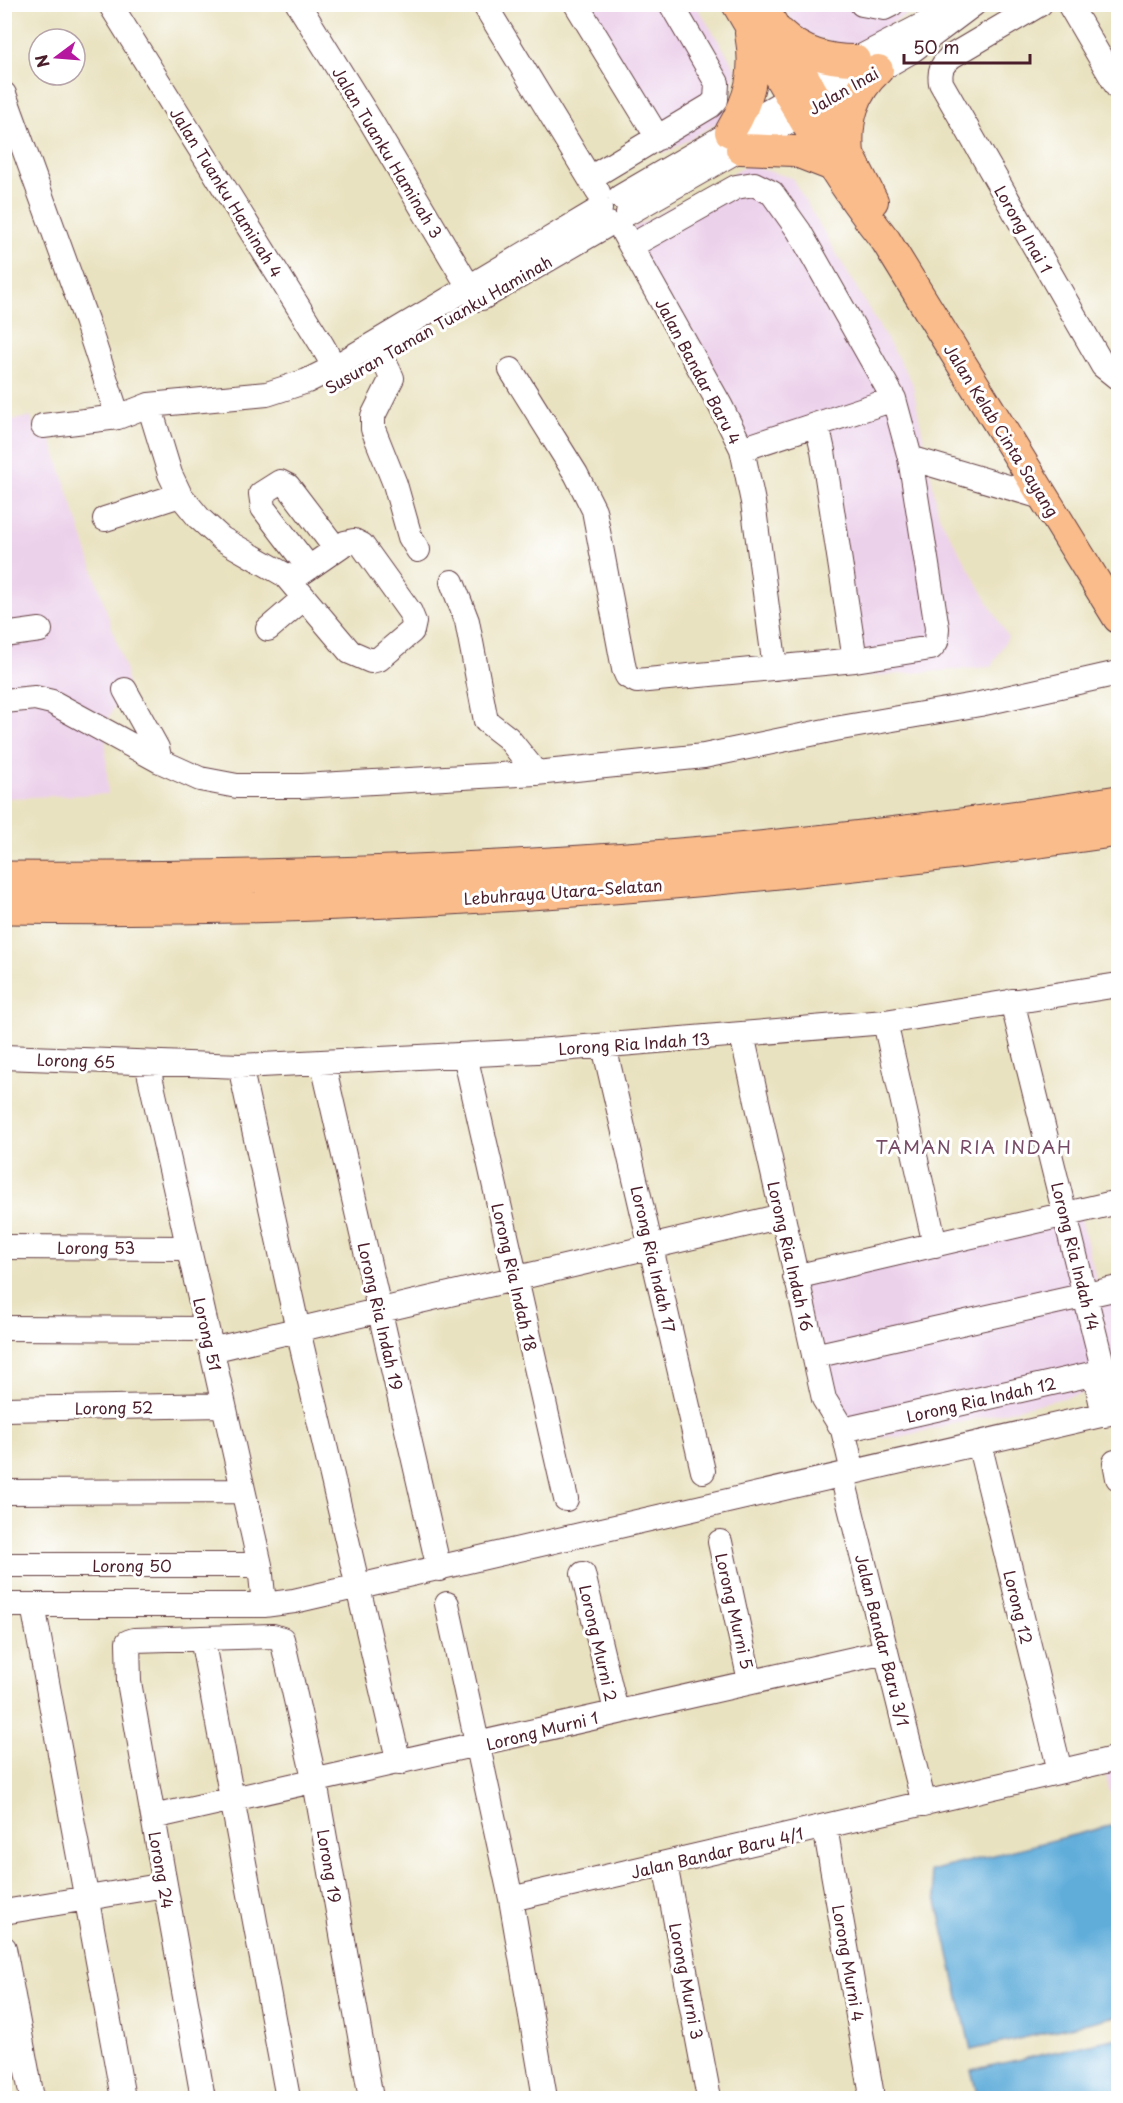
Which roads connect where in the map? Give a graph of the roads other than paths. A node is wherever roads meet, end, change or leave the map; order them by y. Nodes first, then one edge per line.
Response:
1 (110, 4) edge
2 (298, 4) edge
3 (483, 4) edge
4 (576, 4) edge
5 (671, 4) edge
6 (862, 4) edge
7 (892, 4) edge
8 (963, 4) edge
9 (974, 4) edge
10 (1040, 4) edge
11 (1069, 4) edge
12 (753, 11) edge
13 (866, 65) junction
14 (1119, 88) edge
15 (4, 94) edge
16 (805, 100) junction
17 (658, 138) junction
18 (735, 141) junction
19 (840, 159) junction
20 (590, 178) junction
21 (613, 212) junction
22 (631, 246) junction
23 (473, 294) junction
24 (382, 357) junction
25 (511, 370) dead end
26 (339, 374) junction
27 (1119, 378) edge
28 (894, 399) junction
29 (151, 413) junction
30 (118, 417) junction
31 (817, 425) junction
32 (43, 426) dead end
33 (741, 449) junction
34 (910, 458) junction
35 (180, 495) junction
36 (1045, 498) junction
37 (105, 519) dead end
38 (336, 549) junction
39 (418, 550) dead end
40 (301, 582) junction
41 (452, 582) dead end
42 (1119, 618) edge
43 (268, 629) dead end
44 (40, 630) dead end
45 (4, 635) edge
46 (855, 660) junction
47 (776, 668) junction
48 (1119, 673) edge
49 (125, 690) dead end
50 (4, 701) edge
51 (159, 761) junction
52 (536, 773) junction
53 (1119, 802) edge
54 (1119, 830) edge
55 (4, 878) edge
56 (4, 907) edge
57 (1119, 985) edge
58 (1011, 1001) junction
59 (885, 1022) junction
60 (742, 1035) junction
61 (604, 1046) junction
62 (465, 1055) junction
63 (4, 1057) edge
64 (147, 1063) junction
65 (323, 1064) junction
66 (240, 1066) junction
67 (1119, 1202) edge
68 (1066, 1215) junction
69 (782, 1216) junction
70 (935, 1245) junction
71 (4, 1247) edge
72 (651, 1247) junction
73 (188, 1248) junction
74 (795, 1277) junction
75 (516, 1279) junction
76 (1119, 1288) edge
77 (1086, 1296) junction
78 (380, 1311) junction
79 (4, 1328) edge
80 (298, 1330) junction
81 (209, 1340) junction
82 (814, 1356) junction
83 (1110, 1375) edge
84 (224, 1405) junction
85 (4, 1409) edge
86 (1112, 1413) edge
87 (843, 1430) junction
88 (979, 1443) junction
89 (703, 1472) dead end
90 (848, 1474) junction
91 (243, 1491) junction
92 (4, 1492) edge
93 (566, 1499) dead end
94 (720, 1542) dead end
95 (4, 1565) edge
96 (260, 1565) junction
97 (439, 1569) junction
98 (583, 1574) dead end
99 (359, 1588) junction
100 (447, 1604) dead end
101 (4, 1605) edge
102 (33, 1605) junction
103 (264, 1605) junction
104 (202, 1638) junction
105 (885, 1652) junction
106 (750, 1681) junction
107 (616, 1712) junction
108 (479, 1744) junction
109 (1119, 1758) edge
110 (399, 1763) junction
111 (1060, 1771) junction
112 (315, 1782) junction
113 (232, 1800) junction
114 (924, 1804) junction
115 (153, 1817) junction
116 (825, 1827) junction
117 (665, 1864) junction
118 (165, 1885) junction
119 (85, 1899) junction
120 (511, 1899) junction
121 (4, 1912) edge
122 (5, 1949) edge
123 (11, 2017) edge
124 (32, 2098) edge
125 (123, 2098) edge
126 (203, 2098) edge
127 (288, 2098) edge
128 (371, 2098) edge
129 (545, 2098) edge
130 (709, 2098) edge
131 (869, 2098) edge

1 - 26 street, Jalan Tuanku Haminah 4
2 - 23 street, Jalan Tuanku Haminah 3
3 - 20 street, Jalan Bandar Baru 4
4 - 17 street
5 - 17 street
6 - 7 street
8 - 13 street, Jalan Inai
9 - 13 street, Jalan Inai
10 - 27 street, Lorong Inai 1
11 - 14 street
12 - 13 main road
12 - 16 main road, Jalan Kelab Cinta Sayang
12 - 18 main road
13 - 16 street, Jalan Inai
13 - 19 main road
15 - 30 street
16 - 18 street, Susuran Taman Tuanku Haminah
16 - 19 main road, Jalan Kelab Cinta Sayang
17 - 20 street
18 - 19 main road
18 - 21 street, Susuran Taman Tuanku Haminah
19 - 36 main road, Jalan Kelab Cinta Sayang
20 - 21 street, Jalan Bandar Baru 4
21 - 22 street, Jalan Bandar Baru 4
21 - 23 street, Susuran Taman Tuanku Haminah
22 - 28 street
22 - 33 street, Jalan Bandar Baru 4
23 - 24 street, Susuran Taman Tuanku Haminah
23 - 26 street, Susuran Taman Tuanku Haminah
24 - 26 street, Susuran Taman Tuanku Haminah
24 - 39 street
25 - 47 street
26 - 29 street, Susuran Taman Tuanku Haminah
28 - 31 street
28 - 34 street
29 - 30 street, Susuran Taman Tuanku Haminah
29 - 35 street
30 - 32 street, Susuran Taman Tuanku Haminah
31 - 33 street
31 - 46 street
33 - 47 street, Jalan Bandar Baru 4
34 - 36 street
34 - 46 street
35 - 37 street
35 - 40 street
36 - 42 main road, Jalan Kelab Cinta Sayang
38 - 40 street
38 - 40 street
38 - 40 street
40 - 43 street
41 - 52 street
44 - 45 street
46 - 47 street
48 - 52 street
49 - 51 street
50 - 51 street
51 - 52 street
53 - 55 highway, Lebuhraya Utara–Selatan
54 - 56 highway, Lebuhraya Utara–Selatan
57 - 58 street, Lorong Ria Indah 13
58 - 59 street, Lorong Ria Indah 13
58 - 68 street, Lorong Ria Indah 14
59 - 60 street, Lorong Ria Indah 13
59 - 70 street
60 - 61 street, Lorong Ria Indah 13
60 - 69 street, Lorong Ria Indah 16
61 - 62 street, Lorong Ria Indah 13
61 - 72 street, Lorong Ria Indah 17
62 - 65 street, Lorong Ria Indah 13
62 - 75 street, Lorong Ria Indah 18
63 - 64 street, Lorong 65
64 - 66 street, Lorong Ria Indah 13
64 - 73 street, Lorong 51
65 - 66 street, Lorong Ria Indah 13
65 - 78 street, Lorong Ria Indah 19
66 - 80 street
67 - 68 street
68 - 70 street
68 - 77 street, Lorong Ria Indah 14
69 - 72 street
69 - 74 street, Lorong Ria Indah 16
70 - 74 street
71 - 73 street, Lorong 53
72 - 75 street
72 - 89 street, Lorong Ria Indah 17
73 - 81 street, Lorong 51
74 - 82 street, Lorong Ria Indah 16
75 - 78 street
75 - 93 street, Lorong Ria Indah 18
76 - 77 street
77 - 82 street
77 - 83 street, Lorong Ria Indah 14
78 - 80 street
78 - 97 street, Lorong Ria Indah 19
79 - 81 street
80 - 81 street
80 - 99 street
81 - 84 street, Lorong 51
82 - 87 street, Lorong Ria Indah 16
83 - 86 street, Lorong Ria Indah 14
83 - 87 street, Lorong Ria Indah 12
84 - 85 street, Lorong 52
84 - 91 street, Lorong 51
86 - 88 street
87 - 90 street, Lorong Ria Indah 16
88 - 90 street
88 - 111 street, Lorong 12
90 - 97 street
90 - 105 street, Jalan Bandar Baru 3/1
91 - 92 street
91 - 96 street, Lorong 51
94 - 106 street, Lorong Murni 5
95 - 96 street, Lorong 50
96 - 103 street, Lorong 51
97 - 99 street
98 - 107 street, Lorong Murni 2
99 - 103 street
99 - 110 street
100 - 108 street
101 - 102 street
102 - 103 street
102 - 119 street
104 - 112 street, Lorong 19
104 - 113 street
104 - 115 street, Lorong 24
105 - 106 street, Lorong Murni 1
105 - 114 street, Jalan Bandar Baru 3/1
106 - 107 street, Lorong Murni 1
107 - 108 street, Lorong Murni 1
108 - 110 street
108 - 120 street, Lorong Murni 1
109 - 111 street, Jalan Bandar Baru 4/1
110 - 112 street
111 - 114 street, Jalan Bandar Baru 4/1
112 - 113 street
112 - 128 street, Lorong 19
113 - 115 street
113 - 127 street
114 - 116 street, Jalan Bandar Baru 4/1
115 - 118 street, Lorong 24
116 - 117 street, Jalan Bandar Baru 4/1
116 - 131 street, Lorong Murni 4
117 - 120 street, Jalan Bandar Baru 4/1
117 - 130 street, Lorong Murni 3
118 - 119 street
118 - 126 street, Lorong 24
119 - 121 street
119 - 125 street
120 - 129 street, Lorong Murni 1
122 - 123 street
123 - 124 street

